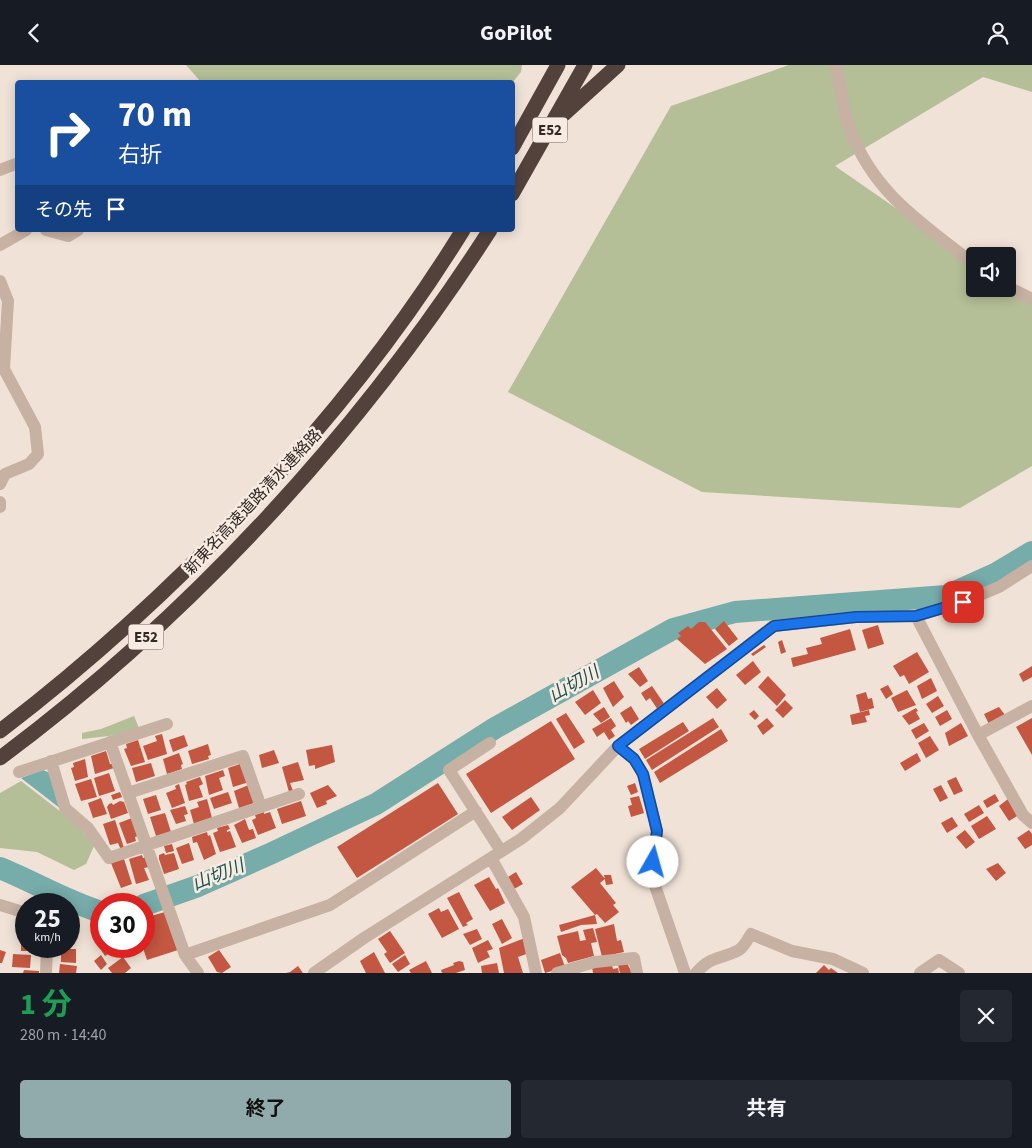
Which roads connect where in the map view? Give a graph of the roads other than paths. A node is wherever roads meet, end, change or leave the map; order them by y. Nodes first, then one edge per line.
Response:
1 (552, 65) edge
2 (558, 65) edge
3 (585, 65) edge
4 (618, 65) edge
5 (836, 65) edge
6 (550, 128) junction
7 (515, 142) edge
8 (515, 143) edge
9 (15, 164) edge
10 (0, 170) edge
11 (515, 189) edge
12 (23, 232) edge
13 (53, 232) edge
14 (75, 232) edge
15 (462, 232) edge
16 (489, 232) edge
17 (0, 245) edge
18 (966, 258) edge
19 (0, 281) edge
20 (1016, 291) edge
21 (1032, 299) edge
22 (0, 484) edge
23 (0, 502) edge
24 (0, 507) edge
25 (1032, 565) edge
26 (916, 616) junction
27 (1032, 706) edge
28 (167, 724) dead end
29 (0, 731) edge
30 (978, 735) junction
31 (110, 742) junction
32 (490, 743) dead end
33 (618, 746) junction
34 (0, 758) edge
35 (51, 761) junction
36 (19, 772) dead end
37 (128, 793) junction
38 (299, 794) dead end
39 (261, 807) junction
40 (476, 811) junction
41 (1032, 823) edge
42 (146, 845) junction
43 (496, 855) junction
44 (0, 905) edge
45 (15, 910) edge
46 (185, 955) junction
47 (47, 958) edge
48 (46, 973) edge
49 (198, 973) edge
50 (314, 973) edge
51 (536, 973) edge
52 (557, 973) edge
53 (637, 973) edge
54 (685, 973) edge
55 (696, 973) edge
56 (863, 973) edge
57 (920, 973) edge
58 (959, 973) edge

1 - 7 highway
2 - 8 highway, E52
3 - 6 highway, E52
4 - 6 highway
5 - 18 street
6 - 11 highway, E52
9 - 10 street
12 - 17 street
13 - 14 street
15 - 29 highway, 新東名高速道路清水連絡路 / E52
16 - 34 highway, 新東名高速道路清水連絡路 / E52
19 - 22 street
20 - 21 street
23 - 24 street
25 - 26 street
26 - 30 street
26 - 33 street
27 - 30 street
28 - 31 street
30 - 41 street
31 - 35 street
31 - 37 street
32 - 40 street
33 - 43 street
33 - 54 street
35 - 36 street
35 - 42 street
37 - 39 street
37 - 42 street
38 - 39 street
39 - 42 street
40 - 43 street
40 - 46 street
42 - 46 street
43 - 50 street
43 - 51 street
44 - 45 street
46 - 49 street
47 - 48 street
52 - 53 street
55 - 56 street
57 - 58 street

